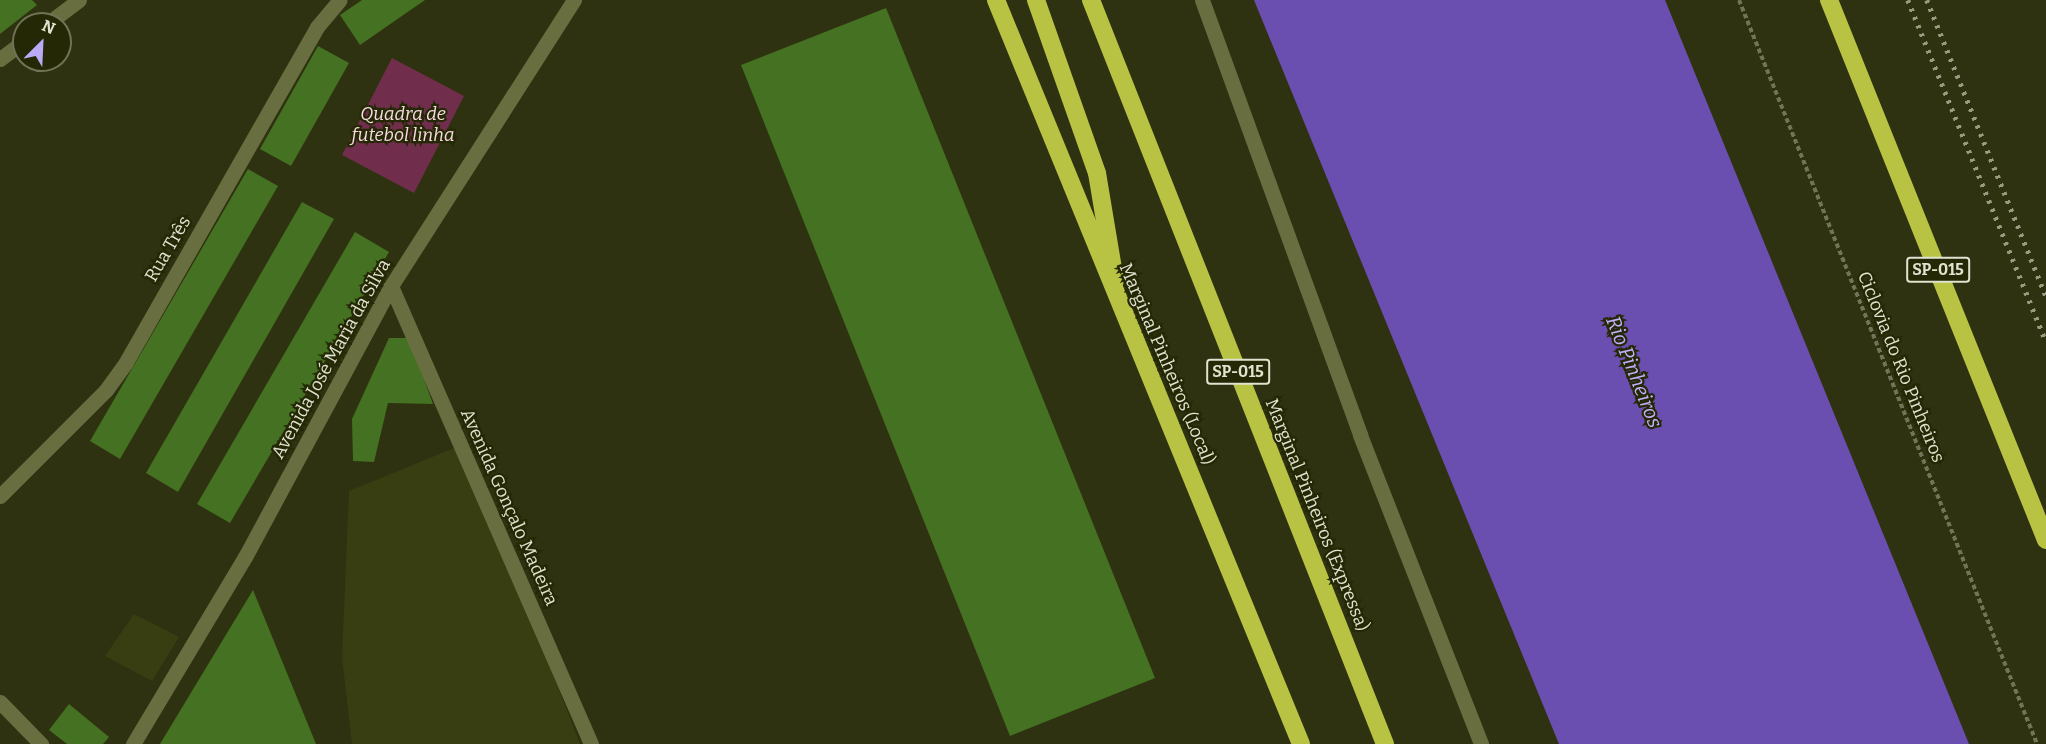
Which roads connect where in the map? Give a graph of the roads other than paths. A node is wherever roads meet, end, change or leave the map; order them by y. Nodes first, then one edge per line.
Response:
1 (79, 0) edge
2 (340, 0) edge
3 (574, 0) edge
4 (996, 0) edge
5 (1036, 0) edge
6 (1091, 0) edge
7 (1202, 0) edge
8 (1829, 0) edge
9 (63, 12) edge
10 (391, 286) junction
11 (1120, 309) junction
12 (0, 496) edge
13 (2046, 540) edge
14 (0, 702) edge
15 (41, 744) edge
16 (133, 744) edge
17 (591, 744) edge
18 (1301, 744) edge
19 (1385, 744) edge
20 (1481, 744) edge

1 - 9 street
2 - 12 street, Rua Três
3 - 10 street, Avenida José Maria da Silva
4 - 11 highway, Marginal Pinheiros (Local)
5 - 11 highway
6 - 19 highway, Marginal Pinheiros (Expressa) / SP-015
7 - 20 street
8 - 13 highway, SP-015
10 - 16 street, Avenida José Maria da Silva
10 - 17 street, Avenida Gonçalo Madeira
11 - 18 highway, Marginal Pinheiros (Local)
14 - 15 street

